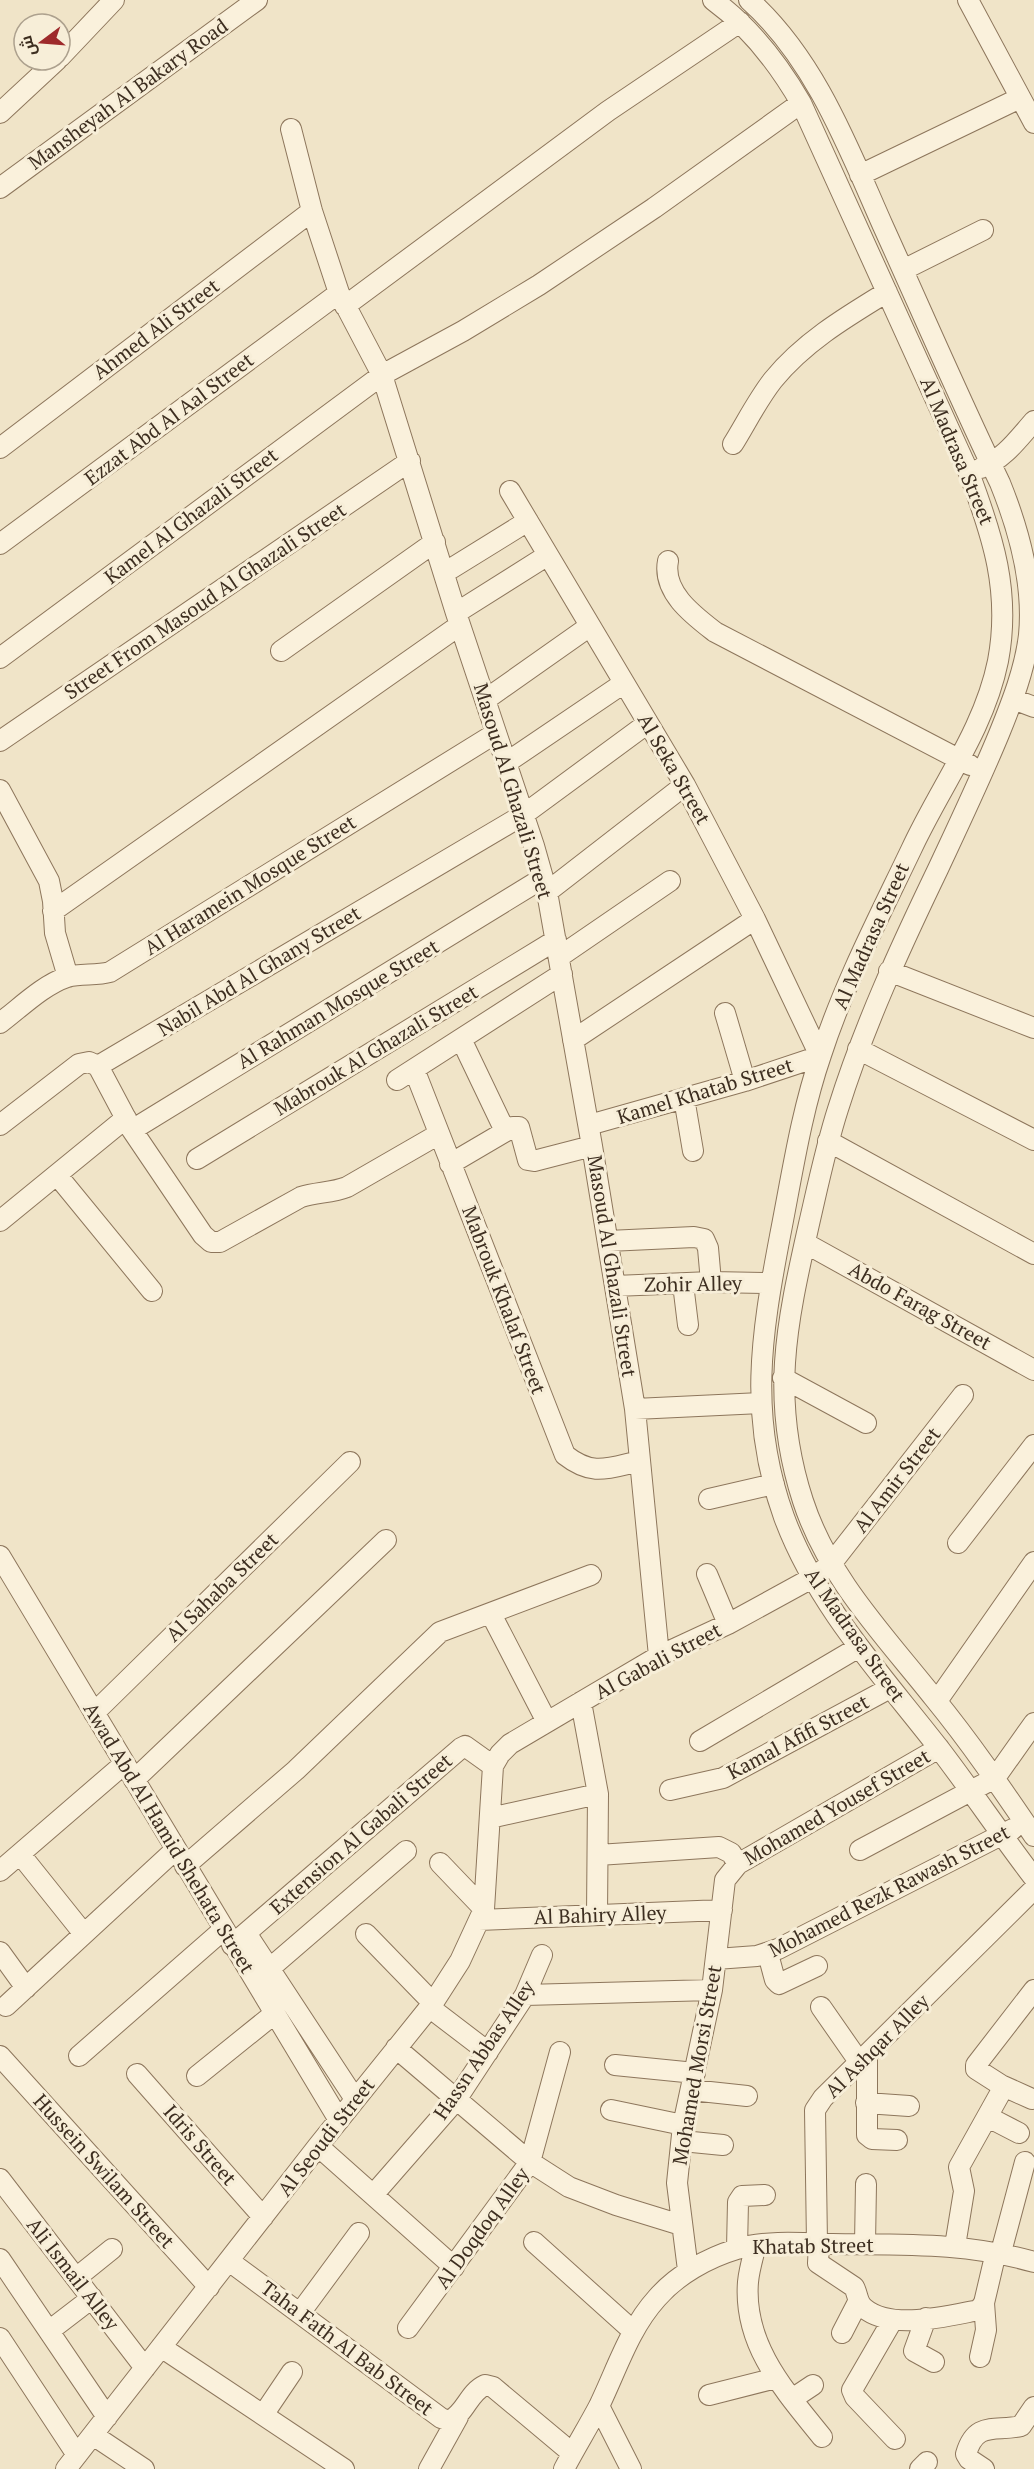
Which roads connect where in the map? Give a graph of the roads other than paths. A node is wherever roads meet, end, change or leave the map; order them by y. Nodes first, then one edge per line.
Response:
1 (114, 0) edge
2 (257, 0) edge
3 (713, 0) edge
4 (749, 0) edge
5 (968, 0) edge
6 (740, 22) junction
7 (72, 44) edge
8 (44, 72) edge
9 (1020, 98) junction
10 (801, 103) junction
11 (0, 113) edge
12 (1034, 123) edge
13 (291, 129) dead end
14 (860, 174) junction
15 (0, 188) edge
16 (312, 211) junction
17 (983, 230) dead end
18 (903, 270) junction
19 (887, 292) junction
20 (342, 299) junction
21 (382, 375) junction
22 (1034, 421) edge
23 (733, 444) dead end
24 (0, 448) edge
25 (410, 460) junction
26 (991, 464) junction
27 (969, 473) junction
28 (510, 491) dead end
29 (528, 521) junction
30 (435, 542) junction
31 (0, 544) edge
32 (548, 555) junction
33 (668, 561) dead end
34 (1029, 562) edge
35 (444, 573) junction
36 (458, 619) junction
37 (590, 626) junction
38 (281, 651) dead end
39 (0, 658) edge
40 (624, 683) junction
41 (1013, 699) junction
42 (485, 700) junction
43 (1034, 707) edge
44 (648, 723) junction
45 (496, 733) junction
46 (0, 741) edge
47 (959, 759) junction
48 (506, 763) junction
49 (983, 773) junction
50 (685, 785) junction
51 (0, 790) edge
52 (523, 815) junction
53 (670, 881) dead end
54 (545, 885) junction
55 (53, 910) junction
56 (755, 919) junction
57 (559, 957) junction
58 (890, 971) junction
59 (68, 977) junction
60 (725, 1013) dead end
61 (0, 1023) edge
62 (1034, 1028) edge
63 (461, 1039) junction
64 (573, 1040) junction
65 (858, 1049) junction
66 (820, 1056) junction
67 (98, 1066) junction
68 (414, 1069) junction
69 (397, 1080) dead end
70 (745, 1081) junction
71 (684, 1098) junction
72 (129, 1124) junction
73 (0, 1125) edge
74 (589, 1125) junction
75 (505, 1131) junction
76 (439, 1134) junction
77 (1034, 1140) edge
78 (828, 1141) junction
79 (592, 1146) junction
80 (693, 1151) dead end
81 (197, 1159) dead end
82 (450, 1164) junction
83 (57, 1174) junction
84 (0, 1221) edge
85 (608, 1241) junction
86 (805, 1243) junction
87 (1034, 1254) edge
88 (711, 1282) junction
89 (771, 1283) junction
90 (683, 1284) junction
91 (615, 1286) junction
92 (152, 1290) dead end
93 (688, 1325) dead end
94 (1034, 1370) edge
95 (783, 1378) junction
96 (963, 1395) dead end
97 (761, 1403) junction
98 (635, 1409) junction
99 (866, 1423) dead end
100 (1034, 1445) edge
101 (640, 1461) junction
102 (350, 1462) dead end
103 (774, 1484) junction
104 (709, 1499) dead end
105 (386, 1540) dead end
106 (958, 1543) dead end
107 (0, 1556) edge
108 (1034, 1562) edge
109 (831, 1564) junction
110 (707, 1574) dead end
111 (591, 1575) dead end
112 (812, 1578) junction
113 (491, 1614) junction
114 (728, 1624) junction
115 (859, 1647) junction
116 (659, 1656) junction
117 (890, 1688) junction
118 (937, 1701) junction
119 (581, 1702) junction
120 (94, 1713) junction
121 (547, 1722) junction
122 (1034, 1723) edge
123 (700, 1741) dead end
124 (939, 1748) junction
125 (493, 1766) junction
126 (129, 1772) junction
127 (995, 1778) junction
128 (670, 1790) dead end
129 (970, 1791) junction
130 (598, 1794) junction
131 (490, 1818) junction
132 (1029, 1829) edge
133 (1002, 1835) junction
134 (860, 1850) dead end
135 (406, 1851) dead end
136 (20, 1854) junction
137 (598, 1855) junction
138 (180, 1858) junction
139 (440, 1863) dead end
140 (738, 1864) junction
141 (0, 1871) edge
142 (1034, 1878) edge
143 (1034, 1888) edge
144 (722, 1910) junction
145 (482, 1914) junction
146 (597, 1915) junction
147 (84, 1934) junction
148 (366, 1934) dead end
149 (234, 1936) junction
150 (0, 1952) edge
151 (768, 1954) junction
152 (542, 1955) dead end
153 (716, 1959) junction
154 (818, 1966) dead end
155 (269, 1969) junction
156 (26, 1988) junction
157 (712, 1990) junction
158 (1034, 1990) edge
159 (525, 1995) junction
160 (431, 2005) junction
161 (6, 2006) dead end
162 (821, 2007) dead end
163 (298, 2012) junction
164 (278, 2020) junction
165 (396, 2048) junction
166 (488, 2052) junction
167 (560, 2052) dead end
168 (0, 2056) edge
169 (79, 2056) dead end
170 (863, 2059) junction
171 (615, 2064) dead end
172 (137, 2074) dead end
173 (197, 2076) dead end
174 (693, 2081) junction
175 (1001, 2085) junction
176 (747, 2096) dead end
177 (355, 2099) junction
178 (1032, 2099) dead end
179 (456, 2100) junction
180 (866, 2103) junction
181 (909, 2106) dead end
182 (611, 2110) dead end
183 (988, 2117) junction
184 (339, 2120) junction
185 (682, 2133) junction
186 (1019, 2133) dead end
187 (897, 2140) dead end
188 (723, 2145) dead end
189 (318, 2146) junction
190 (530, 2162) junction
191 (1025, 2162) dead end
192 (0, 2179) edge
193 (866, 2184) dead end
194 (373, 2195) junction
195 (765, 2195) dead end
196 (263, 2217) junction
197 (681, 2225) junction
198 (359, 2233) dead end
199 (534, 2241) dead end
200 (818, 2243) junction
201 (865, 2244) junction
202 (955, 2246) junction
203 (747, 2247) junction
204 (112, 2249) dead end
205 (998, 2252) junction
206 (0, 2259) edge
207 (229, 2261) junction
208 (1034, 2262) edge
209 (454, 2267) junction
210 (688, 2270) junction
211 (76, 2278) junction
212 (209, 2287) junction
213 (92, 2298) junction
214 (858, 2302) junction
215 (984, 2303) junction
216 (300, 2313) junction
217 (926, 2318) junction
218 (892, 2320) junction
219 (408, 2328) dead end
220 (49, 2331) junction
221 (633, 2331) junction
222 (843, 2333) dead end
223 (0, 2338) edge
224 (161, 2348) junction
225 (980, 2357) dead end
226 (934, 2362) dead end
227 (146, 2368) junction
228 (292, 2372) dead end
229 (776, 2378) junction
230 (813, 2385) dead end
231 (709, 2395) dead end
232 (792, 2399) junction
233 (599, 2406) junction
234 (1034, 2407) edge
235 (263, 2415) junction
236 (107, 2417) junction
237 (458, 2417) junction
238 (93, 2435) junction
239 (822, 2437) dead end
240 (895, 2439) dead end
241 (568, 2461) edge
242 (72, 2462) edge
243 (144, 2469) edge
244 (344, 2469) edge
245 (429, 2469) edge
246 (631, 2469) edge
247 (984, 2469) edge

1 - 7 street
2 - 15 street, Mansheyah Al Bakary Road
3 - 6 street, Al Madrasa Street
4 - 14 street, Al Madrasa Street
5 - 9 street
6 - 10 street, Al Madrasa Street
6 - 20 street, Ezzat Abd Al Aal Street
8 - 11 street
9 - 12 street
9 - 14 street
10 - 19 street, Al Madrasa Street
10 - 21 street, Kamel Al Ghazali Street
13 - 16 street, Masoud Al Ghazali Street
14 - 18 street, Al Madrasa Street
16 - 20 street, Masoud Al Ghazali Street
16 - 24 street, Ahmed Ali Street
17 - 18 street
18 - 26 street, Al Madrasa Street
19 - 23 street
19 - 27 street, Al Madrasa Street
20 - 21 street, Masoud Al Ghazali Street
20 - 31 street, Ezzat Abd Al Aal Street
21 - 25 street, Masoud Al Ghazali Street
21 - 39 street, Kamel Al Ghazali Street
22 - 26 street
25 - 30 street, Masoud Al Ghazali Street
25 - 46 street, Street From Masoud Al Ghazali Street
26 - 27 street
26 - 34 street, Al Madrasa Street
27 - 47 street, Al Madrasa Street
28 - 29 street, Al Seka Street
29 - 32 street, Al Seka Street
29 - 35 street
30 - 35 street, Masoud Al Ghazali Street
30 - 38 street
32 - 36 street
32 - 37 street, Al Seka Street
33 - 47 street
34 - 41 street, Al Madrasa Street
35 - 36 street, Masoud Al Ghazali Street
36 - 42 street, Masoud Al Ghazali Street
36 - 55 street
37 - 40 street, Al Seka Street
37 - 42 street
40 - 44 street, Al Seka Street
40 - 48 street
41 - 43 street
41 - 49 street, Al Madrasa Street
42 - 45 street, Masoud Al Ghazali Street
44 - 50 street, Al Seka Street
44 - 52 street, Nabil Abd Al Ghany Street
45 - 48 street, Masoud Al Ghazali Street
45 - 59 street, Al Haramein Mosque Street
47 - 49 street
47 - 66 street, Al Madrasa Street
48 - 52 street, Masoud Al Ghazali Street
49 - 58 street, Al Madrasa Street
50 - 54 street, Al Rahman Mosque Street
50 - 56 street, Al Seka Street
51 - 55 street
52 - 54 street, Masoud Al Ghazali Street
52 - 67 street, Nabil Abd Al Ghany Street
53 - 57 street
54 - 57 street, Masoud Al Ghazali Street
54 - 72 street, Al Rahman Mosque Street
55 - 59 street
56 - 64 street
56 - 66 street, Al Seka Street
57 - 63 street
57 - 64 street, Masoud Al Ghazali Street
57 - 81 street, Mabrouk Al Ghazali Street
58 - 62 street
58 - 65 street, Al Madrasa Street
59 - 61 street, Al Haramein Mosque Street
60 - 70 street
63 - 68 street
63 - 75 street
64 - 74 street, Masoud Al Ghazali Street
65 - 77 street
65 - 78 street, Al Madrasa Street
66 - 70 street, Kamel Khatab Street
66 - 89 street, Al Madrasa Street
67 - 72 street
67 - 73 street, Nabil Abd Al Ghany Street
68 - 69 street
68 - 76 street, Mabrouk Khalaf Street
70 - 71 street, Kamel Khatab Street
71 - 74 street, Kamel Khatab Street
71 - 80 street
72 - 76 street
72 - 83 street, Al Rahman Mosque Street
74 - 79 street, Masoud Al Ghazali Street
75 - 79 street
75 - 82 street
76 - 82 street, Mabrouk Khalaf Street
78 - 86 street, Al Madrasa Street
78 - 87 street
79 - 85 street, Masoud Al Ghazali Street
82 - 101 street, Mabrouk Khalaf Street
83 - 84 street, Al Rahman Mosque Street
83 - 92 street
85 - 88 street
85 - 91 street, Masoud Al Ghazali Street
86 - 94 street, Abdo Farag Street
86 - 95 street, Al Madrasa Street
88 - 89 street, Zohir Alley
88 - 90 street, Zohir Alley
89 - 97 street, Al Madrasa Street
90 - 91 street, Zohir Alley
90 - 93 street
91 - 98 street, Masoud Al Ghazali Street
95 - 99 street
95 - 109 street, Al Madrasa Street
96 - 109 street, Al Amir Street
97 - 98 street
97 - 103 street, Al Madrasa Street
98 - 101 street, Masoud Al Ghazali Street
100 - 106 street
101 - 116 street, Masoud Al Ghazali Street
102 - 120 street, Al Sahaba Street
103 - 104 street
103 - 112 street, Al Madrasa Street
105 - 126 street
107 - 120 street, Awad Abd Al Hamid Shehata Street
108 - 118 street
109 - 112 street, Al Gabali Street
109 - 118 street, Al Madrasa Street
110 - 114 street
111 - 113 street
112 - 114 street, Al Gabali Street
112 - 115 street, Al Madrasa Street
113 - 121 street
113 - 138 street
114 - 116 street, Al Gabali Street
115 - 117 street, Al Madrasa Street
115 - 123 street
116 - 119 street, Al Gabali Street
117 - 124 street, Al Madrasa Street
117 - 128 street, Kamal Afifi Street
118 - 127 street, Al Madrasa Street
119 - 121 street, Al Gabali Street
119 - 130 street
120 - 126 street, Awad Abd Al Hamid Shehata Street
121 - 125 street, Al Gabali Street
122 - 127 street
124 - 129 street, Al Madrasa Street
124 - 140 street, Mohamed Yousef Street
125 - 131 street, Al Seoudi Street
125 - 149 street, Extension Al Gabali Street
126 - 136 street
126 - 138 street, Awad Abd Al Hamid Shehata Street
127 - 129 street
127 - 132 street, Al Madrasa Street
129 - 133 street, Al Madrasa Street
129 - 134 street
130 - 131 street
130 - 137 street
131 - 145 street, Al Seoudi Street
132 - 133 street, Mohamed Rezk Rawash Street
133 - 142 street, Al Madrasa Street
133 - 151 street, Mohamed Rezk Rawash Street
135 - 155 street
136 - 141 street
136 - 147 street
137 - 140 street, Mohamed Yousef Street
137 - 146 street
138 - 147 street
138 - 149 street, Awad Abd Al Hamid Shehata Street
139 - 145 street
140 - 144 street, Mohamed Morsi Street
143 - 170 street, Al Ashqar Alley
144 - 146 street, Al Bahiry Alley
144 - 153 street, Mohamed Morsi Street
145 - 146 street, Al Bahiry Alley
145 - 160 street, Al Seoudi Street
147 - 156 street
148 - 160 street
149 - 155 street
149 - 164 street, Awad Abd Al Hamid Shehata Street
149 - 169 street, Extension Al Gabali Street
150 - 156 street
151 - 153 street, Mohamed Rezk Rawash Street
151 - 154 street
152 - 159 street, Hassn Abbas Alley
153 - 157 street, Mohamed Morsi Street
155 - 163 street
156 - 161 street
157 - 159 street
157 - 174 street, Mohamed Morsi Street
158 - 175 street
159 - 166 street, Hassn Abbas Alley
160 - 165 street, Al Seoudi Street
160 - 166 street
162 - 170 street
163 - 164 street
163 - 177 street
164 - 173 street
164 - 184 street, Awad Abd Al Hamid Shehata Street
165 - 177 street, Al Seoudi Street
165 - 179 street
166 - 179 street, Hassn Abbas Alley
167 - 190 street, Al Doqdoq Alley
168 - 212 street, Hussein Swilam Street
170 - 180 street
170 - 200 street, Al Ashqar Alley
171 - 174 street
172 - 196 street, Idris Street
174 - 176 street
174 - 185 street, Mohamed Morsi Street
175 - 178 street
175 - 183 street
177 - 184 street, Al Seoudi Street
179 - 190 street
179 - 194 street, Hassn Abbas Alley
180 - 181 street
180 - 187 street
182 - 185 street
183 - 186 street
183 - 202 street
184 - 189 street, Al Seoudi Street
185 - 188 street
185 - 197 street, Mohamed Morsi Street
189 - 194 street
189 - 196 street, Al Seoudi Street
190 - 197 street
190 - 209 street, Al Doqdoq Alley
191 - 205 street
192 - 211 street, Ali Ismail Alley
193 - 201 street
194 - 209 street
195 - 203 street
196 - 207 street, Al Seoudi Street
197 - 210 street, Mohamed Morsi Street
198 - 216 street
199 - 221 street
200 - 201 street, Khatab Street
200 - 203 street, Khatab Street
200 - 214 street, Al Ashqar Alley
201 - 202 street, Khatab Street
202 - 205 street, Khatab Street
203 - 210 street, Khatab Street
203 - 229 street
204 - 211 street
205 - 208 street, Khatab Street
205 - 215 street
206 - 220 street
207 - 212 street, Al Seoudi Street
207 - 216 street, Taha Fath Al Bab Street
209 - 219 street, Al Doqdoq Alley
210 - 221 street, Khatab Street
211 - 213 street, Ali Ismail Alley
212 - 224 street, Al Seoudi Street
213 - 220 street
213 - 227 street, Ali Ismail Alley
214 - 218 street
214 - 222 street
215 - 217 street
215 - 225 street
216 - 237 street, Taha Fath Al Bab Street
217 - 218 street
217 - 226 street
218 - 240 street
220 - 236 street
221 - 233 street, Khatab Street
223 - 242 street
224 - 227 street, Al Seoudi Street
224 - 235 street
227 - 236 street, Al Seoudi Street
228 - 235 street
229 - 231 street
229 - 232 street
230 - 232 street
232 - 239 street
233 - 241 street, Khatab Street
233 - 246 street
234 - 247 street
235 - 244 street
236 - 238 street, Al Seoudi Street
237 - 241 street, Taha Fath Al Bab Street
237 - 245 street
238 - 242 street, Al Seoudi Street
238 - 243 street

